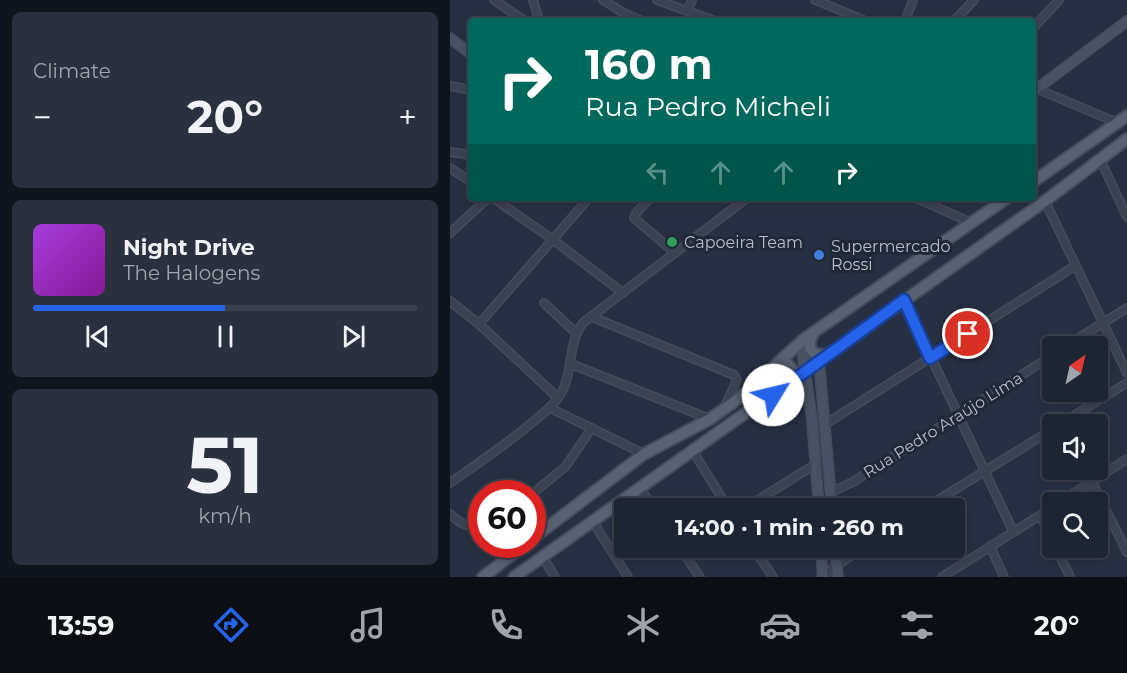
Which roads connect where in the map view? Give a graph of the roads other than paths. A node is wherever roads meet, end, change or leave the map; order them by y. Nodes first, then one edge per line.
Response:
1 (494, 0) edge
2 (534, 0) edge
3 (603, 0) edge
4 (657, 0) edge
5 (692, 0) edge
6 (815, 0) edge
7 (913, 0) edge
8 (974, 0) edge
9 (1059, 0) edge
10 (687, 11) junction
11 (521, 18) edge
12 (538, 18) edge
13 (636, 18) edge
14 (707, 18) edge
15 (859, 18) edge
16 (905, 18) edge
17 (957, 18) edge
18 (1127, 21) edge
19 (1036, 25) edge
20 (450, 38) edge
21 (468, 52) edge
22 (450, 86) edge
23 (1036, 88) edge
24 (468, 89) edge
25 (1036, 89) edge
26 (1123, 120) edge
27 (1127, 139) edge
28 (450, 152) edge
29 (468, 154) edge
30 (1100, 159) junction
31 (450, 168) edge
32 (468, 180) edge
33 (1036, 180) edge
34 (485, 201) edge
35 (497, 201) edge
36 (586, 201) edge
37 (647, 201) edge
38 (743, 201) edge
39 (923, 201) edge
40 (1003, 201) edge
41 (1045, 201) junction
42 (1127, 217) edge
43 (972, 223) junction
44 (450, 233) edge
45 (552, 239) junction
46 (675, 253) junction
47 (1075, 266) junction
48 (623, 293) junction
49 (450, 300) edge
50 (904, 300) junction
51 (544, 303) dead end
52 (1127, 308) edge
53 (592, 317) junction
54 (1102, 323) junction
55 (479, 324) junction
56 (576, 333) junction
57 (809, 336) junction
58 (1082, 336) edge
59 (783, 358) junction
60 (822, 358) junction
61 (930, 358) junction
62 (1042, 362) edge
63 (571, 364) junction
64 (805, 371) junction
65 (1127, 373) edge
66 (790, 383) junction
67 (1127, 383) edge
68 (558, 398) junction
69 (550, 408) junction
70 (723, 409) junction
71 (1076, 414) edge
72 (958, 415) junction
73 (710, 419) junction
74 (825, 425) junction
75 (592, 428) junction
76 (1042, 436) edge
77 (693, 451) junction
78 (644, 454) junction
79 (1127, 459) edge
80 (816, 464) junction
81 (985, 472) junction
82 (1092, 482) junction
83 (450, 483) edge
84 (546, 483) edge
85 (640, 488) junction
86 (831, 492) junction
87 (1076, 492) edge
88 (647, 498) edge
89 (722, 498) edge
90 (761, 498) edge
91 (818, 498) edge
92 (831, 498) edge
93 (942, 498) edge
94 (450, 514) edge
95 (1040, 515) joint
96 (1042, 519) edge
97 (593, 522) junction
98 (468, 526) edge
99 (546, 528) edge
100 (1013, 531) junction
101 (990, 546) junction
102 (1127, 552) edge
103 (546, 556) edge
104 (508, 558) edge
105 (543, 558) joint
106 (687, 558) edge
107 (760, 558) edge
108 (821, 558) edge
109 (836, 558) edge
110 (847, 558) edge
111 (1061, 558) edge
112 (837, 565) junction
113 (483, 577) edge
114 (514, 577) edge
115 (555, 577) edge
116 (628, 577) edge
117 (700, 577) edge
118 (773, 577) edge
119 (822, 577) edge
120 (838, 577) edge
121 (942, 577) edge
122 (1004, 577) edge
123 (1070, 577) edge

1 - 11 street
2 - 12 street
3 - 13 street
4 - 10 street
5 - 10 street
6 - 15 street
7 - 16 street
8 - 17 street
9 - 19 street
10 - 14 street
18 - 23 main road
20 - 21 main road
22 - 24 street
25 - 26 street
26 - 33 main road
27 - 30 main road
28 - 29 street
30 - 41 main road
30 - 42 street
31 - 32 street
34 - 44 street
35 - 45 street
36 - 45 street
37 - 46 street
38 - 46 street
39 - 43 street
40 - 43 main road
41 - 47 street
41 - 50 main road
43 - 57 main road
45 - 48 street
45 - 55 street
46 - 48 street
47 - 54 street
47 - 61 street
48 - 53 street
49 - 55 street
50 - 60 main road
50 - 61 street
51 - 56 street
52 - 54 street
53 - 56 street
53 - 70 street
54 - 58 street
54 - 65 street
55 - 68 street
56 - 63 street
57 - 59 main road
57 - 60 main road
57 - 64 main road
59 - 66 main road
59 - 70 main road
60 - 64 main road
60 - 74 main road
61 - 72 street
61 - 74 street
62 - 72 street, Rua Pedro Araújo Lima
63 - 68 street
63 - 73 street
64 - 66 main road
64 - 80 main road
66 - 77 main road
67 - 71 street
68 - 69 street
69 - 75 street
69 - 83 street
70 - 73 main road
72 - 81 street
72 - 86 street, Rua Pedro Araújo Lima
73 - 78 main road
74 - 86 main road
75 - 78 street
75 - 84 street
76 - 81 street
77 - 85 main road
77 - 89 street
78 - 99 main road
79 - 82 street
80 - 90 street
80 - 91 main road
81 - 93 street
81 - 100 street
82 - 87 street
82 - 102 street
85 - 88 street
85 - 97 main road
86 - 92 main road
94 - 98 street
95 - 96 street
95 - 100 street
97 - 103 main road
97 - 116 street
100 - 101 street
101 - 121 street
101 - 122 street
104 - 113 main road
105 - 114 main road
105 - 115 street
106 - 117 street
107 - 118 street
108 - 119 main road
109 - 112 main road
110 - 112 street
111 - 123 street
112 - 119 street
112 - 120 main road

